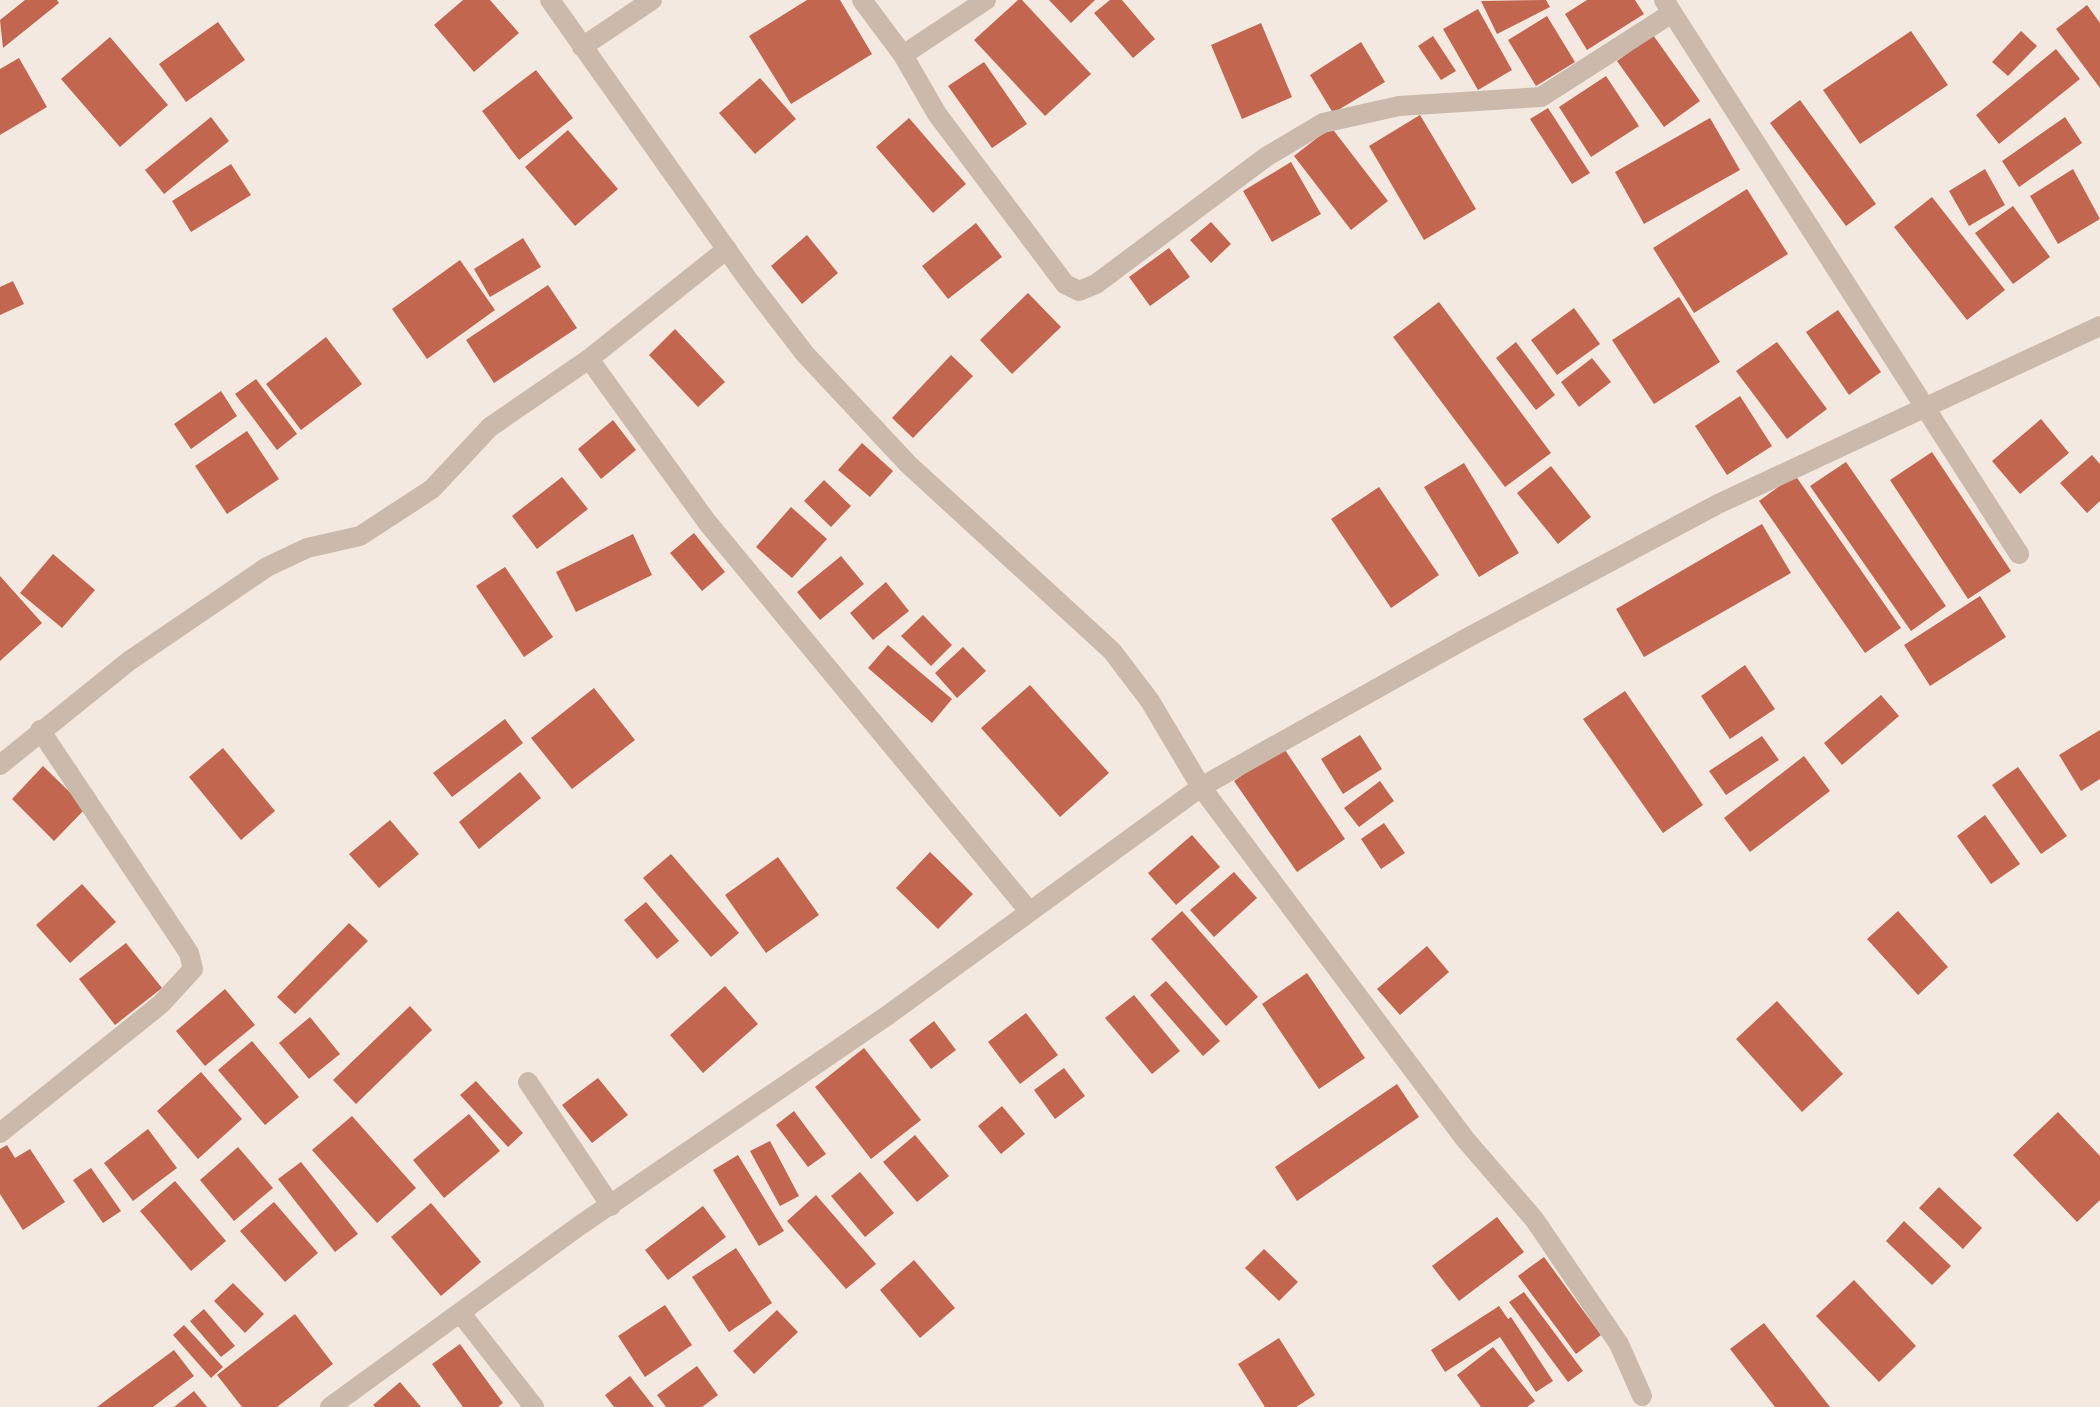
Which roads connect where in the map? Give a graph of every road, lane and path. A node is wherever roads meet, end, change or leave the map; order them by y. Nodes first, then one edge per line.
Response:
1 (550, 0) edge
2 (652, 0) edge
3 (862, 0) edge
4 (986, 0) edge
5 (1668, 6) edge
6 (582, 47) junction
7 (903, 55) junction
8 (727, 249) junction
9 (2100, 326) edge
10 (589, 359) junction
11 (1922, 408) junction
12 (2019, 554) dead end
13 (40, 730) junction
14 (0, 765) edge
15 (1201, 787) junction
16 (1029, 911) junction
17 (528, 1082) dead end
18 (5, 1129) edge
19 (611, 1206) junction
20 (462, 1315) junction
21 (1642, 1396) dead end
22 (330, 1407) edge
23 (534, 1407) edge

1 - 6 street
2 - 6 street
3 - 7 street
4 - 7 street
5 - 7 street
5 - 11 street
6 - 8 street
8 - 10 street
8 - 15 street
9 - 11 street
10 - 13 street
10 - 16 street
11 - 12 street
11 - 15 street
13 - 14 street
13 - 18 street
15 - 16 street
15 - 21 street
16 - 19 street
17 - 19 street
19 - 20 street
20 - 22 street
20 - 23 street

